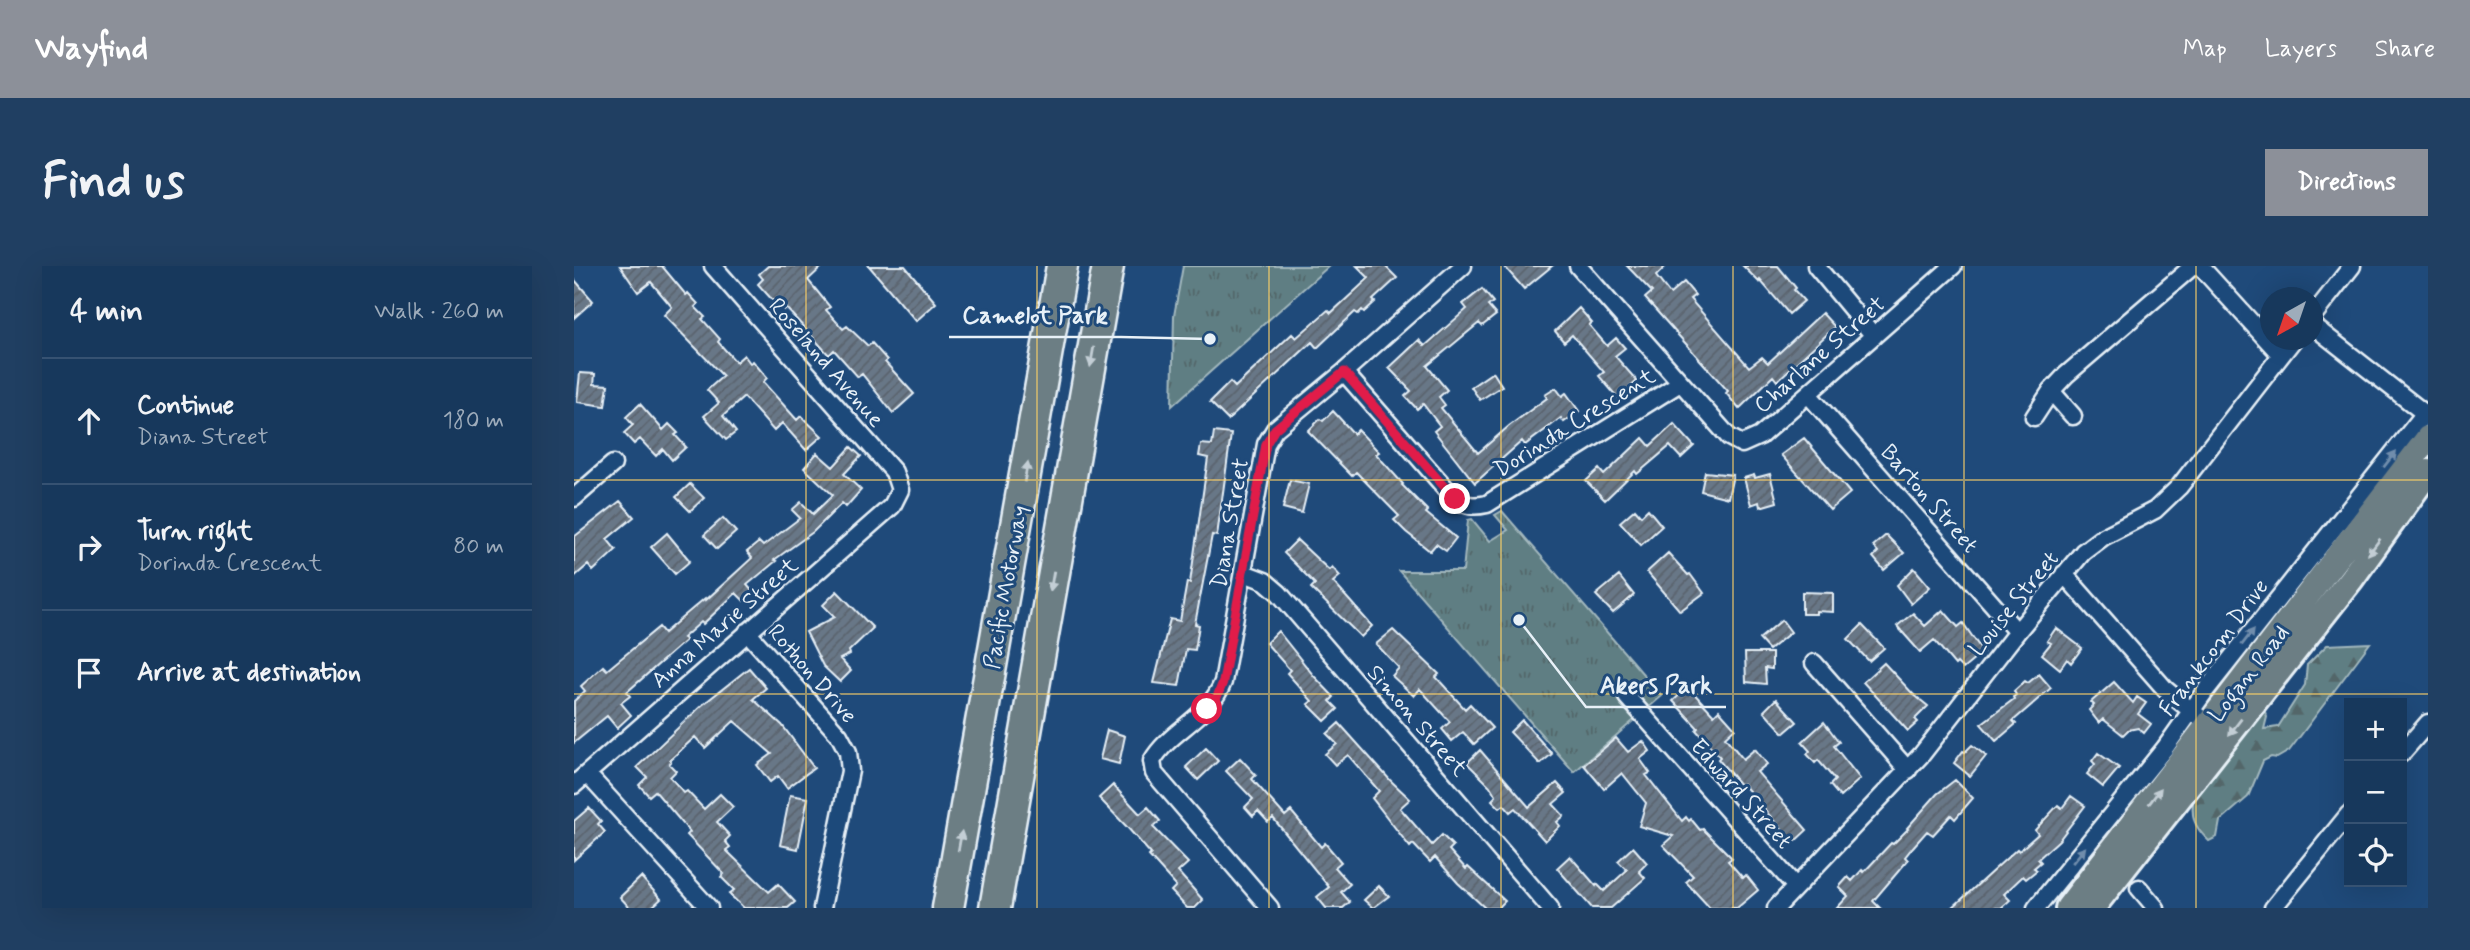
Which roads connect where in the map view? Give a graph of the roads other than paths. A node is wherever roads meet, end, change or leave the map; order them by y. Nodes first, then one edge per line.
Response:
1 (1062, 266) edge
2 (1108, 266) edge
3 (1463, 266) edge
4 (1578, 266) edge
5 (1816, 266) edge
6 (1954, 266) edge
7 (2193, 266) edge
8 (2200, 266) edge
9 (2352, 266) edge
10 (723, 269) edge
11 (2323, 303) edge
12 (2323, 334) edge
13 (1874, 336) junction
14 (2284, 350) edge
15 (2280, 354) junction
16 (1344, 372) junction
17 (1680, 383) junction
18 (2051, 391) junction
19 (1808, 394) junction
20 (2426, 414) edge
21 (2073, 416) dead end
22 (2034, 418) dead end
23 (2428, 438) edge
24 (613, 464) dead end
25 (2428, 472) edge
26 (900, 490) joint
27 (574, 498) edge
28 (1244, 573) junction
29 (2064, 574) junction
30 (747, 632) junction
31 (2017, 632) junction
32 (1814, 663) dead end
33 (1627, 697) dead end
34 (2200, 717) junction
35 (2428, 723) edge
36 (2407, 747) edge
37 (1908, 770) junction
38 (587, 774) junction
39 (574, 785) edge
40 (2344, 820) edge
41 (1796, 887) junction
42 (2139, 888) dead end
43 (709, 908) edge
44 (821, 908) edge
45 (948, 908) edge
46 (995, 908) edge
47 (1270, 908) edge
48 (1550, 908) edge
49 (1776, 908) edge
50 (2036, 908) edge
51 (2068, 908) edge
52 (2092, 908) edge
53 (2157, 908) edge
54 (2273, 908) edge

45 -> 1 highway, Pacific Motorway
2 -> 46 highway, Pacific Motorway
3 - 16 street, Diana Street
4 - 17 street
5 - 13 street
6 - 13 street, Charlane Street
7 - 18 street
8 - 15 street
9 - 11 street
10 - 26 street, Roseland Avenue
12 - 20 street
13 - 19 street, Charlane Street
14 - 15 street, Louise Street
15 - 29 street, Louise Street
16 - 17 street, Dorinda Crescent
16 - 28 street, Diana Street
17 - 19 street, Charlane Street
18 - 21 street
18 - 22 street
19 - 31 street, Barton Street
34 -> 20 street, Frankcom Drive
23 - 34 main road, Logan Road
24 - 27 street
25 -> 52 main road, Logan Road
26 - 30 street, Anna Marie Street
28 - 47 street, Diana Street
28 - 48 street, Simon Street
29 - 31 street, Louise Street
29 - 34 street
30 - 38 street, Anna Marie Street
30 - 44 street, Rothon Drive
31 - 37 street, Louise Street
32 - 37 street
33 - 41 street, Edward Street
50 -> 34 street, Frankcom Drive
51 -> 34 main road, Logan Road
35 - 36 street
37 - 41 street, Louise Street
38 - 39 street, Anna Marie Street
38 - 43 street
40 - 54 street
41 - 49 street, Louise Street
42 - 53 street

